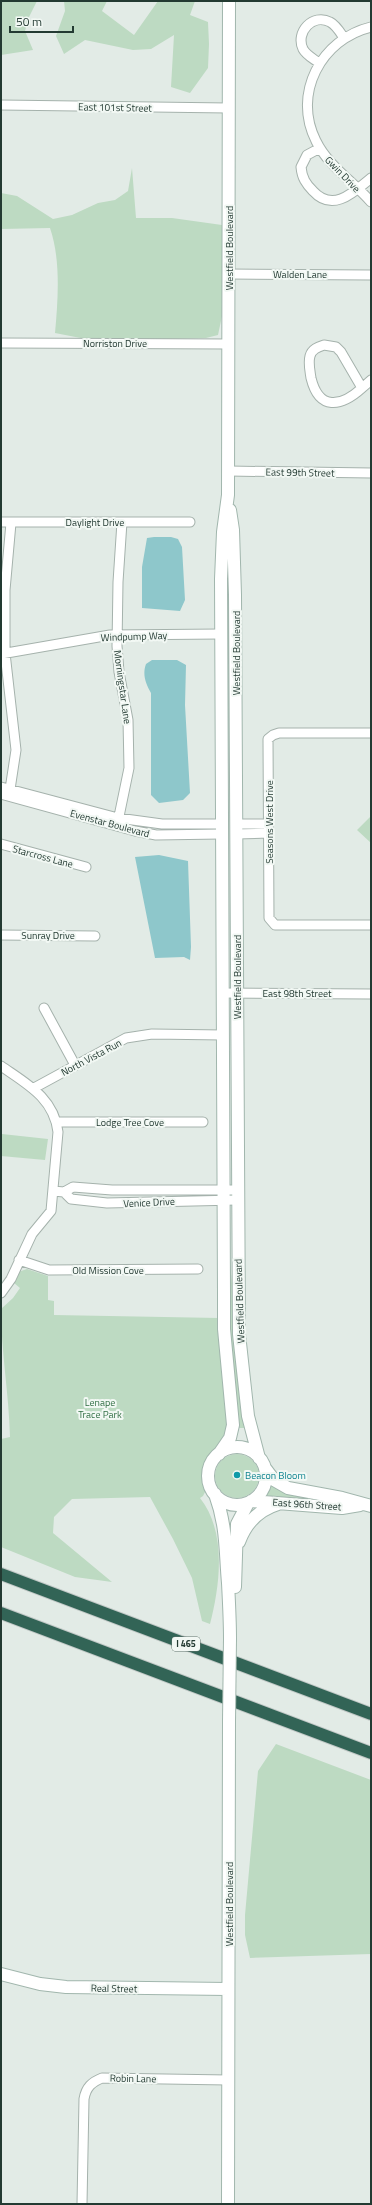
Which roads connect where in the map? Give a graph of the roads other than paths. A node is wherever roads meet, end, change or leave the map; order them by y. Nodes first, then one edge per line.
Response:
1 (229, 1) edge
2 (371, 27) edge
3 (344, 38) junction
4 (319, 63) junction
5 (1, 105) edge
6 (228, 108) junction
7 (320, 148) junction
8 (371, 178) edge
9 (358, 189) junction
10 (371, 202) edge
11 (229, 274) junction
12 (371, 275) edge
13 (1, 343) edge
14 (229, 344) junction
15 (371, 380) edge
16 (362, 388) junction
17 (229, 471) junction
18 (371, 473) edge
19 (228, 495) junction
20 (1, 522) edge
21 (11, 522) junction
22 (122, 522) junction
23 (190, 522) dead end
24 (221, 634) junction
25 (117, 635) junction
26 (3, 653) edge
27 (371, 733) edge
28 (1, 786) edge
29 (7, 793) edge
30 (118, 822) junction
31 (268, 828) junction
32 (221, 829) junction
33 (236, 829) junction
34 (1, 844) edge
35 (86, 867) dead end
36 (371, 925) edge
37 (1, 935) edge
38 (95, 936) dead end
39 (222, 993) junction
40 (237, 993) junction
41 (371, 994) edge
42 (44, 1008) dead end
43 (223, 1035) junction
44 (75, 1065) junction
45 (1, 1066) edge
46 (34, 1088) junction
47 (57, 1122) junction
48 (203, 1122) dead end
49 (53, 1191) junction
50 (64, 1192) junction
51 (223, 1195) junction
52 (237, 1195) junction
53 (19, 1260) junction
54 (198, 1269) dead end
55 (1, 1292) edge
56 (219, 1454) junction
57 (262, 1461) junction
58 (215, 1494) junction
59 (249, 1502) junction
60 (284, 1502) junction
61 (367, 1506) edge
62 (236, 1549) junction
63 (1, 1574) edge
64 (231, 1603) junction
65 (1, 1613) edge
66 (371, 1714) edge
67 (371, 1753) edge
68 (1, 1974) edge
69 (228, 1989) junction
70 (228, 2080) junction
71 (82, 2204) edge
72 (228, 2204) edge

1 - 6 main road, Westfield Boulevard
2 - 3 street, Gwin Drive
3 - 4 street, Gwin Drive
3 - 4 street
4 - 7 street, Gwin Drive
5 - 6 street, East 101st Street
6 - 11 main road, Westfield Boulevard
7 - 9 street, Gwin Drive
7 - 9 street
8 - 9 street
9 - 10 street, Gwin Drive
11 - 12 street, Walden Lane
11 - 14 main road, Westfield Boulevard
13 - 14 street, Norriston Drive
14 - 17 main road, Westfield Boulevard
15 - 16 street
16 - 16 street
17 - 18 street, East 99th Street
17 - 19 main road, Westfield Boulevard
19 - 24 main road, Westfield Boulevard
19 - 33 main road, Westfield Boulevard
20 - 21 street, Daylight Drive
21 - 22 street, Daylight Drive
21 - 26 street
22 - 23 street, Daylight Drive
22 - 25 street, Morningstar Lane
24 - 25 street, Windpump Way
24 - 32 main road, Westfield Boulevard
25 - 26 street, Windpump Way
25 - 30 street, Morningstar Lane
26 - 29 street
27 - 31 street, Seasons West Drive
28 - 29 street, Evenstar Boulevard
29 - 30 street, Evenstar Boulevard
30 - 32 street, Evenstar Boulevard
31 - 33 street
31 - 36 street, Seasons West Drive
32 - 39 main road, Westfield Boulevard
33 - 40 main road, Westfield Boulevard
34 - 35 street, Starcross Lane
37 - 38 street, Sunray Drive
39 - 40 street, East 98th Street
39 - 43 main road, Westfield Boulevard
40 - 41 street, East 98th Street
40 - 52 main road, Westfield Boulevard
42 - 44 street
43 - 44 street, North Vista Run
43 - 51 main road, Westfield Boulevard
44 - 46 street, North Vista Run
45 - 46 street
46 - 47 street
47 - 48 street, Lodge Tree Cove
47 - 49 street
49 - 50 street, Venice Drive
49 - 53 street
50 - 51 street, Venice Drive
50 - 51 street, Venice Drive
51 - 52 street, Venice Drive
51 - 56 main road, Westfield Boulevard
52 - 57 main road, Westfield Boulevard
53 - 54 street, Old Mission Cove
53 - 55 street
56 - 57 main road
56 - 58 main road
57 - 59 main road
57 - 61 main road, East 96th Street
58 - 59 main road
58 - 64 main road, Westfield Boulevard
59 - 60 main road, East 96th Street
59 - 62 main road, Westfield Boulevard
60 - 61 main road, East 96th Street
60 - 62 main road
62 - 64 main road, Westfield Boulevard
63 - 66 highway, I 465
64 - 69 main road, Westfield Boulevard, bridge
65 - 67 highway
68 - 69 main road, Real Street
69 - 70 main road, Westfield Boulevard
70 - 71 street, Robin Lane
70 - 72 main road, Westfield Boulevard

